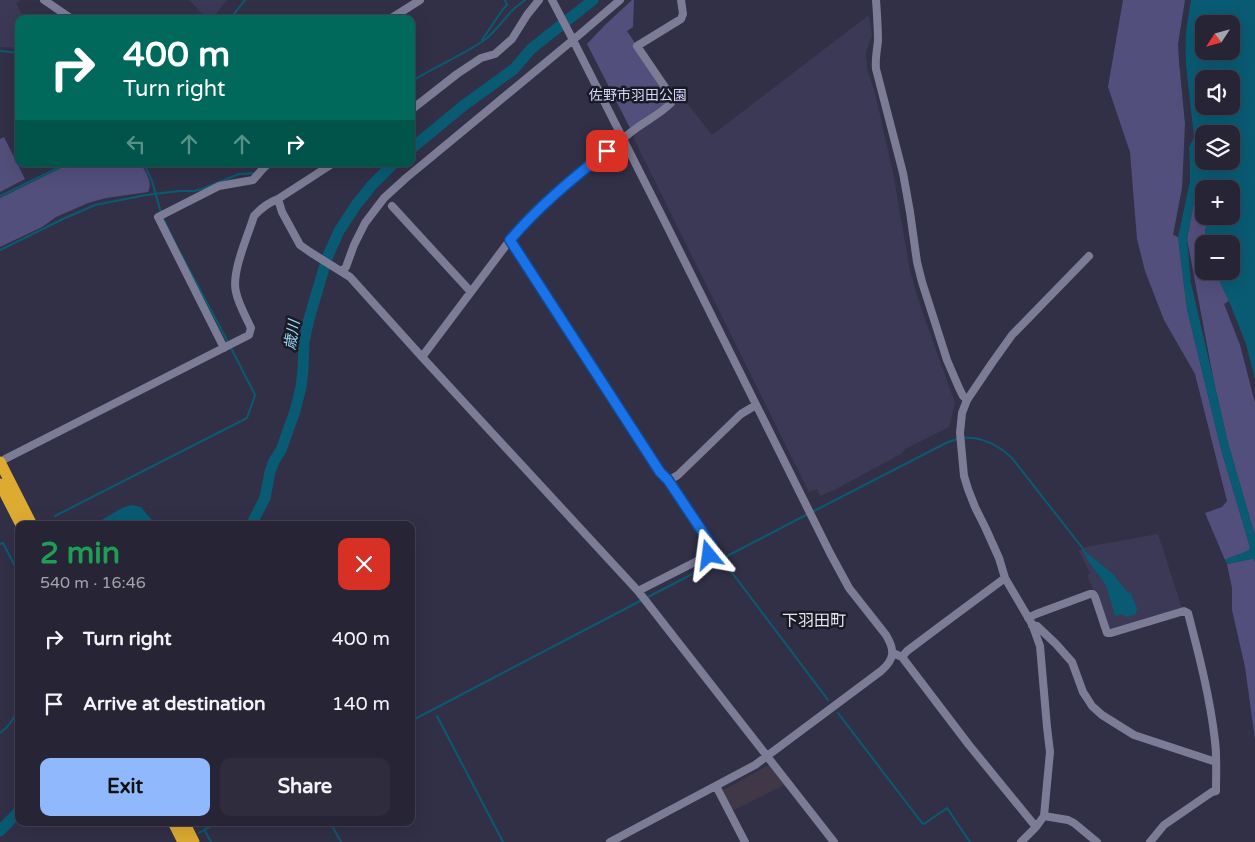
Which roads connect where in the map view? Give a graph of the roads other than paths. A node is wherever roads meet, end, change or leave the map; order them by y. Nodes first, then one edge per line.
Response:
1 (44, 0) edge
2 (420, 0) edge
3 (539, 0) edge
4 (552, 0) edge
5 (620, 0) edge
6 (681, 0) edge
7 (876, 0) edge
8 (66, 15) edge
9 (396, 15) edge
10 (572, 39) junction
11 (415, 107) edge
12 (622, 139) junction
13 (264, 167) edge
14 (327, 167) edge
15 (278, 199) junction
16 (392, 206) dead end
17 (510, 240) junction
18 (1089, 256) dead end
19 (338, 269) junction
20 (471, 292) junction
21 (224, 348) junction
22 (422, 357) junction
23 (968, 400) junction
24 (756, 405) junction
25 (3, 461) edge
26 (668, 480) junction
27 (0, 484) edge
28 (19, 521) edge
29 (30, 521) edge
30 (1005, 578) junction
31 (642, 597) junction
32 (1030, 622) junction
33 (893, 653) junction
34 (902, 657) junction
35 (768, 757) junction
36 (1216, 762) junction
37 (716, 786) junction
38 (1044, 816) junction
39 (175, 826) edge
40 (186, 826) edge
41 (1036, 828) junction
42 (183, 842) edge
43 (194, 842) edge
44 (610, 842) edge
45 (745, 842) edge
46 (834, 842) edge
47 (1021, 842) edge
48 (1097, 842) edge
49 (1150, 842) edge

1 - 8 street
2 - 9 street
3 - 11 street
4 - 10 street
5 - 10 street
6 - 12 street
7 - 23 street
10 - 12 street
10 - 19 street
12 - 17 street
12 - 24 street
13 - 21 street
14 - 15 street
15 - 19 street
15 - 21 street
16 - 20 street
17 - 20 street
17 - 26 street
18 - 23 street
19 - 22 street
20 - 22 street
21 - 25 street
22 - 31 street
23 - 30 street
24 - 26 street
24 - 33 street
25 - 29 highway
26 - 31 street
27 - 28 highway
30 - 32 street
30 - 34 street
31 - 35 street
32 - 36 street
32 - 36 street
32 - 38 street
33 - 34 street
33 - 35 street
34 - 41 street
35 - 37 street
35 - 46 street
36 - 49 street
37 - 44 street
37 - 45 street
38 - 41 street
38 - 48 street
39 - 42 highway
40 - 43 highway
41 - 47 street

